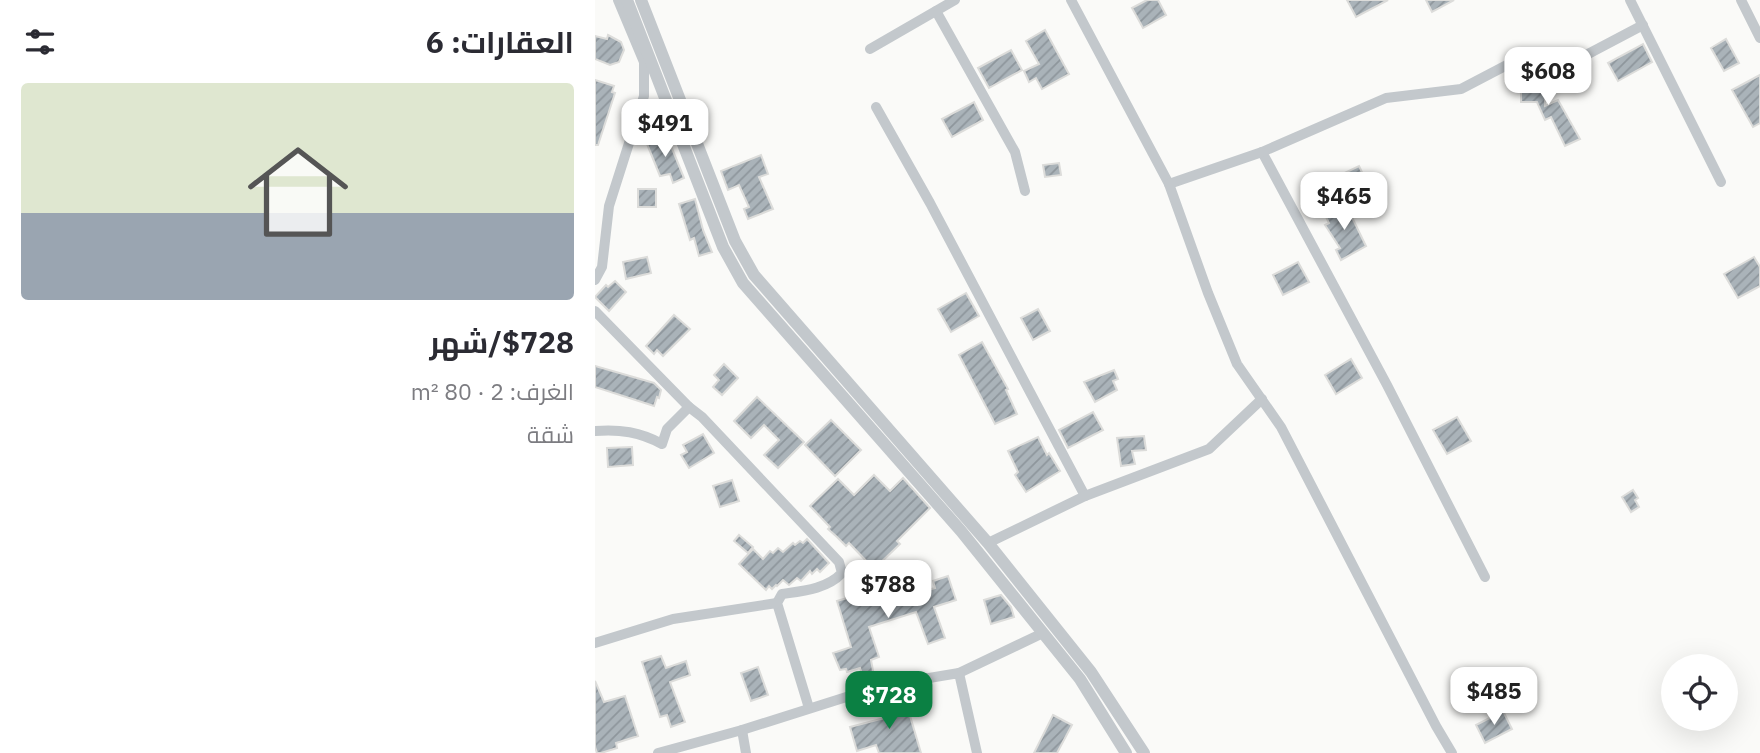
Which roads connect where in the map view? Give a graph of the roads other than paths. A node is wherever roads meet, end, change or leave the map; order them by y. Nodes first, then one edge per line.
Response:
1 (618, 0) edge
2 (627, 0) edge
3 (641, 0) edge
4 (1071, 0) edge
5 (1630, 0) edge
6 (1741, 0) edge
7 (952, 1) edge
8 (936, 11) junction
9 (1643, 25) junction
10 (1760, 37) edge
11 (870, 49) dead end
12 (876, 107) dead end
13 (1262, 152) junction
14 (1721, 182) dead end
15 (1170, 184) junction
16 (1025, 191) dead end
17 (595, 280) edge
18 (595, 311) edge
19 (1262, 399) junction
20 (689, 407) junction
21 (595, 431) edge
22 (1085, 496) junction
23 (988, 542) junction
24 (1485, 576) dead end
25 (777, 603) junction
26 (1043, 634) junction
27 (595, 643) edge
28 (959, 673) junction
29 (809, 708) junction
30 (742, 730) junction
31 (658, 753) edge
32 (746, 753) edge
33 (977, 753) edge
34 (1126, 753) edge
35 (1143, 753) edge
36 (1452, 753) edge

1 - 17 street
2 - 26 street
3 - 23 street
4 - 15 street
5 - 9 street
6 - 10 street
7 - 8 street
8 - 11 street
8 - 16 street
9 - 13 street
9 - 14 street
12 - 22 street
13 - 15 street
13 - 24 street
15 - 19 street
18 - 20 street
19 - 22 street
19 - 36 street
20 - 21 street
20 - 25 street
22 - 23 street
23 - 35 street
25 - 27 street
25 - 29 street
26 - 28 street
26 - 34 street
28 - 29 street
28 - 33 street
29 - 30 street
30 - 31 street
30 - 32 street

